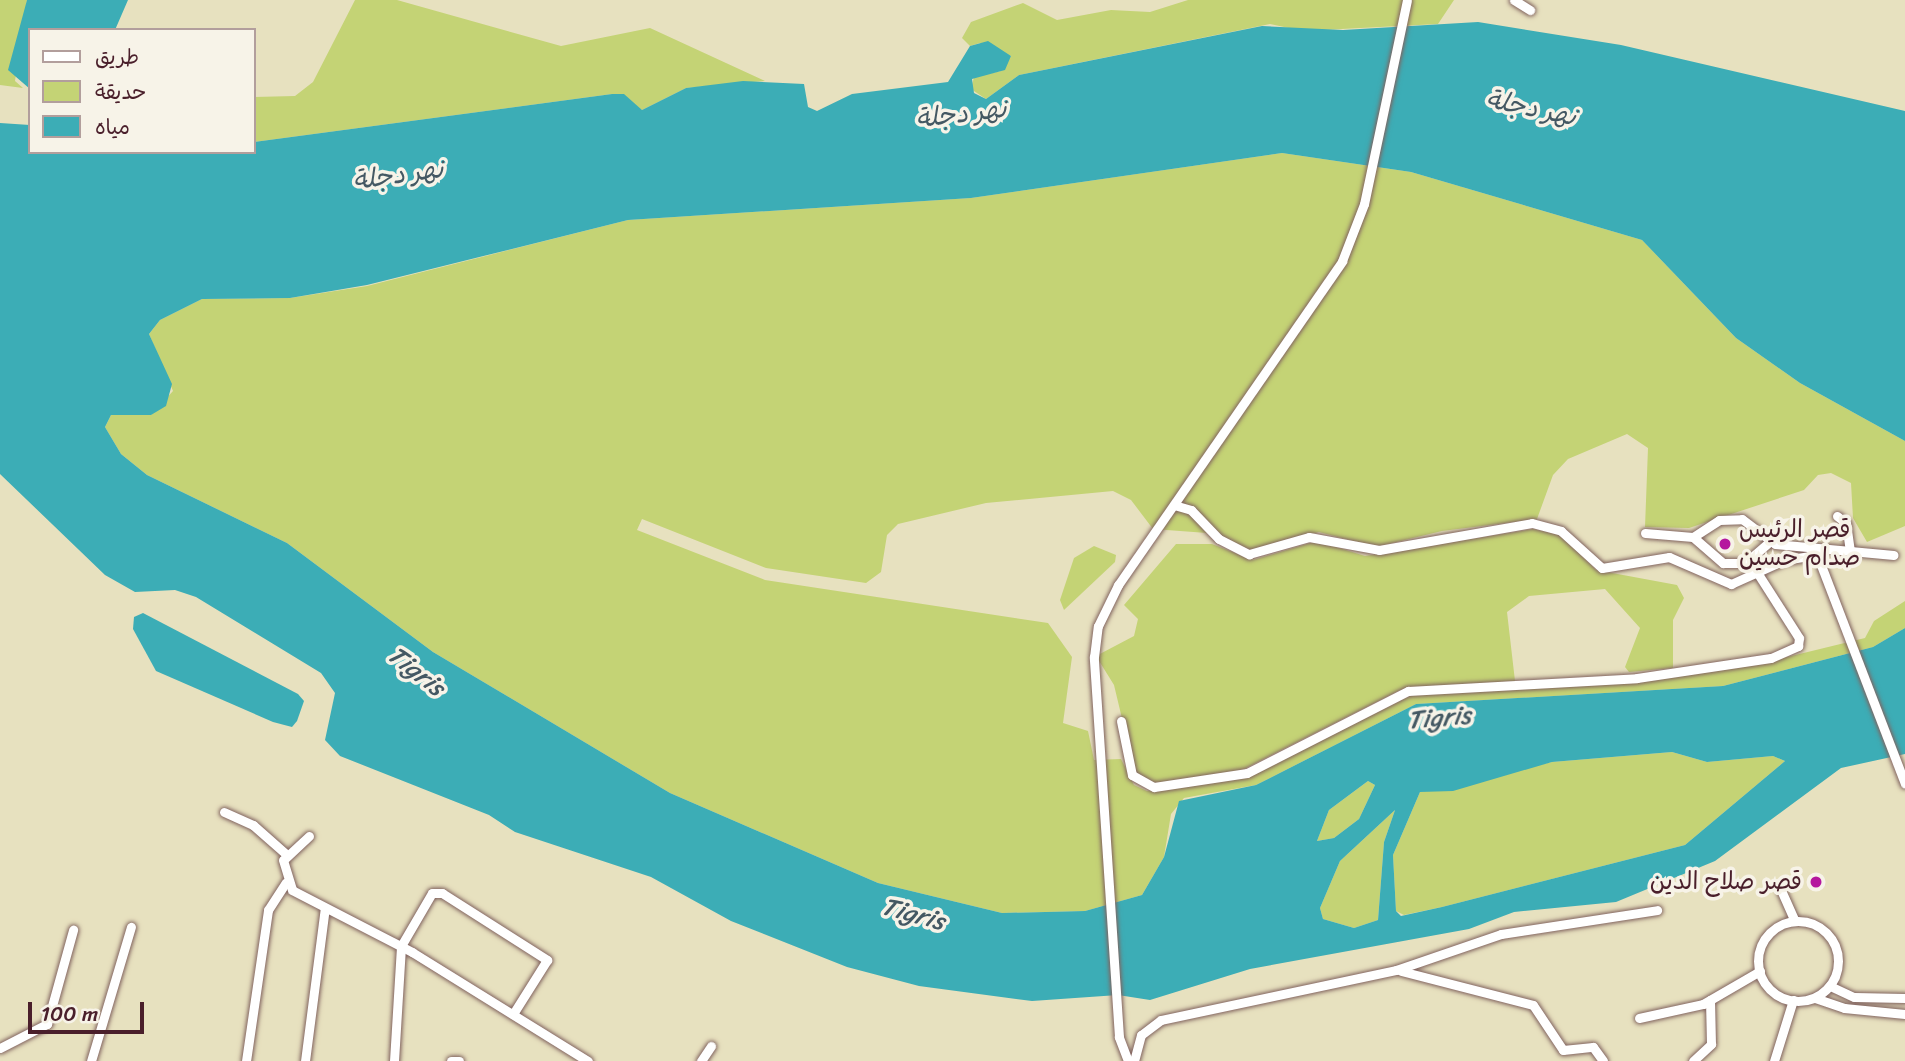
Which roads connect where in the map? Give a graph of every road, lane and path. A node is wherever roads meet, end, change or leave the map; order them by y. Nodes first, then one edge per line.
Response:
1 (1407, 0) edge
2 (1514, 0) edge
3 (1530, 10) dead end
4 (1174, 505) junction
5 (1837, 516) dead end
6 (1644, 533) dead end
7 (1693, 537) junction
8 (1770, 541) junction
9 (1850, 550) junction
10 (1815, 552) junction
11 (1893, 555) dead end
12 (1758, 573) junction
13 (1121, 721) dead end
14 (1905, 783) edge
15 (224, 812) dead end
16 (309, 836) dead end
17 (286, 854) junction
18 (286, 882) junction
19 (1781, 890) dead end
20 (326, 908) junction
21 (1657, 910) dead end
22 (1795, 921) junction
23 (131, 927) dead end
24 (73, 930) dead end
25 (401, 946) junction
26 (1396, 970) junction
27 (1759, 971) junction
28 (1830, 986) junction
29 (1815, 998) junction
30 (1905, 998) edge
31 (1710, 1000) junction
32 (1793, 1000) junction
33 (513, 1014) junction
34 (1905, 1014) edge
35 (1639, 1018) dead end
36 (710, 1045) dead end
37 (0, 1048) edge
38 (91, 1061) edge
39 (246, 1061) edge
40 (305, 1061) edge
41 (394, 1061) edge
42 (451, 1061) edge
43 (459, 1061) edge
44 (588, 1061) edge
45 (701, 1061) edge
46 (1128, 1061) edge
47 (1134, 1061) edge
48 (1603, 1061) edge
49 (1693, 1061) edge
50 (1774, 1061) edge

1 - 4 street
2 - 3 street
4 - 12 street
4 - 46 street
5 - 9 street
6 - 7 street
7 - 8 street
7 - 8 street
8 - 10 street
9 - 10 street
9 - 11 street
10 - 12 street
10 - 14 street
12 - 13 street
15 - 17 street
16 - 17 street
17 - 18 street
18 - 20 street
18 - 39 street
19 - 22 street
20 - 25 street
20 - 40 street
21 - 26 street
22 - 27 street
22 - 28 street
23 - 38 street
24 - 37 street
25 - 33 street
25 - 33 street
25 - 41 street
26 - 47 street
26 - 48 street
27 - 31 street
27 - 32 street
28 - 29 street
28 - 30 street
29 - 32 street
29 - 34 street
31 - 35 street
31 - 49 street
32 - 50 street
33 - 44 street
36 - 45 street
42 - 43 street

